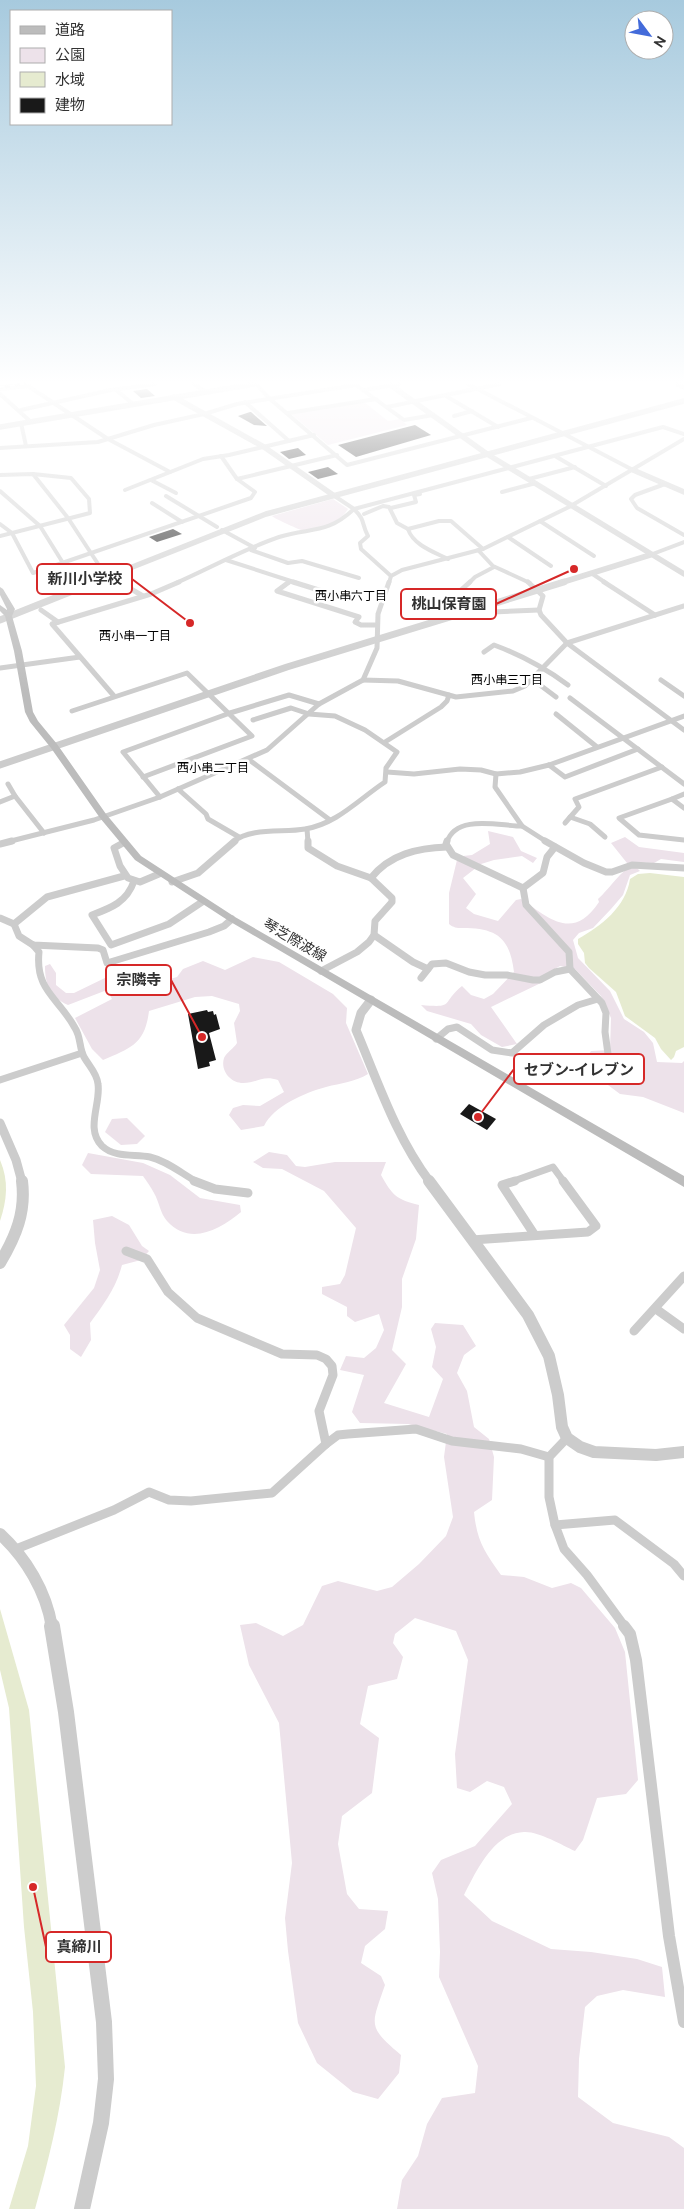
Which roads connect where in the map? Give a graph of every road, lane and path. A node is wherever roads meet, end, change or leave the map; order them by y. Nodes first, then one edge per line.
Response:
1 (43, 487) edge
2 (79, 487) edge
3 (133, 487) edge
4 (165, 487) edge
5 (248, 487) edge
6 (319, 487) edge
7 (346, 487) edge
8 (360, 487) edge
9 (438, 487) edge
10 (521, 487) edge
11 (543, 487) edge
12 (604, 487) edge
13 (657, 487) edge
14 (672, 487) edge
15 (125, 490) dead end
16 (427, 490) junction
17 (0, 491) edge
18 (326, 492) junction
19 (502, 492) dead end
20 (684, 492) edge
21 (176, 493) dead end
22 (332, 495) junction
23 (166, 496) dead end
24 (152, 503) dead end
25 (571, 505) junction
26 (391, 508) junction
27 (354, 509) junction
28 (364, 514) dead end
29 (199, 516) junction
30 (68, 518) junction
31 (540, 521) junction
32 (182, 522) junction
33 (0, 524) edge
34 (40, 526) junction
35 (220, 528) junction
36 (408, 529) junction
37 (12, 533) junction
38 (684, 535) edge
39 (0, 536) edge
40 (508, 537) junction
41 (684, 542) edge
42 (253, 549) junction
43 (481, 550) junction
44 (92, 553) junction
45 (650, 555) junction
46 (594, 556) dead end
47 (448, 558) junction
48 (226, 560) junction
49 (63, 563) junction
50 (551, 566) dead end
51 (494, 567) junction
52 (592, 573) junction
53 (684, 574) edge
54 (107, 575) junction
55 (391, 576) junction
56 (359, 578) dead end
57 (290, 581) junction
58 (0, 589) edge
59 (538, 589) junction
60 (322, 591) dead end
61 (143, 596) junction
62 (684, 606) edge
63 (472, 609) junction
64 (41, 610) dead end
65 (539, 610) junction
66 (4, 613) edge
67 (656, 615) junction
68 (448, 617) junction
69 (58, 622) junction
70 (377, 625) junction
71 (378, 639) junction
72 (568, 643) junction
73 (484, 652) dead end
74 (80, 657) junction
75 (21, 665) junction
76 (543, 667) junction
77 (0, 668) edge
78 (364, 680) junction
79 (532, 680) junction
80 (661, 680) dead end
81 (568, 685) dead end
82 (208, 692) junction
83 (449, 695) junction
84 (114, 696) junction
85 (684, 696) edge
86 (556, 697) dead end
87 (570, 698) dead end
88 (319, 704) junction
89 (72, 711) dead end
90 (230, 713) junction
91 (309, 714) junction
92 (556, 714) dead end
93 (684, 716) edge
94 (253, 720) dead end
95 (670, 721) junction
96 (684, 730) edge
97 (624, 738) junction
98 (385, 742) junction
99 (54, 746) junction
100 (597, 747) junction
101 (638, 749) junction
102 (248, 760) junction
103 (0, 765) edge
104 (549, 765) junction
105 (662, 767) junction
106 (387, 772) junction
107 (496, 774) junction
108 (143, 776) junction
109 (8, 784) dead end
110 (684, 784) edge
111 (178, 789) junction
112 (684, 794) edge
113 (16, 796) junction
114 (160, 797) junction
115 (672, 799) junction
116 (0, 802) edge
117 (684, 808) edge
118 (103, 816) junction
119 (570, 817) junction
120 (330, 820) junction
121 (565, 823) dead end
122 (522, 826) junction
123 (307, 830) junction
124 (44, 834) junction
125 (239, 837) junction
126 (605, 837) dead end
127 (684, 840) edge
128 (123, 843) junction
129 (0, 844) edge
130 (447, 847) junction
131 (556, 847) junction
132 (684, 868) edge
133 (160, 874) junction
134 (124, 876) junction
135 (371, 878) junction
136 (134, 881) junction
137 (172, 882) junction
138 (523, 888) junction
139 (202, 902) junction
140 (0, 918) edge
141 (232, 920) junction
142 (14, 924) junction
143 (374, 935) junction
144 (33, 945) junction
145 (428, 969) junction
146 (570, 969) junction
147 (321, 971) junction
148 (421, 978) dead end
149 (598, 999) junction
150 (371, 1000) junction
151 (436, 1039) junction
152 (82, 1054) junction
153 (608, 1054) dead end
154 (0, 1080) edge
155 (0, 1123) edge
156 (3, 1144) edge
157 (684, 1182) edge
158 (248, 1193) dead end
159 (534, 1234) junction
160 (472, 1240) junction
161 (126, 1251) dead end
162 (0, 1262) edge
163 (684, 1276) edge
164 (656, 1309) junction
165 (684, 1329) edge
166 (634, 1331) dead end
167 (567, 1438) junction
168 (326, 1444) junction
169 (684, 1452) edge
170 (549, 1457) junction
171 (555, 1525) junction
172 (0, 1534) edge
173 (16, 1549) junction
174 (684, 1576) edge
175 (684, 2022) edge
176 (82, 2209) edge

1 - 30 street
2 - 30 street
3 - 15 street
4 - 21 street
5 - 29 street
6 - 18 street
7 - 18 street
8 - 22 street
9 - 16 street
10 - 19 street
11 - 25 street
12 - 25 street
13 - 38 street
14 - 20 street
16 - 26 street
16 - 27 street
17 - 34 street
18 - 22 street
18 - 35 street
22 - 27 street
22 - 35 street
23 - 29 street
24 - 32 street
25 - 31 street
25 - 45 street
26 - 28 street
26 - 36 street
27 - 42 street
27 - 55 street
29 - 32 street
29 - 35 street
30 - 34 street
30 - 44 street
31 - 40 street
31 - 46 street
32 - 44 street
33 - 37 street
34 - 37 street
34 - 49 street
35 - 42 street
35 - 54 street
36 - 43 street
36 - 47 street
37 - 39 street
37 - 49 street
40 - 43 street
40 - 50 street
41 - 45 street
42 - 48 street
42 - 56 street
43 - 47 street
43 - 51 street
44 - 49 street
44 - 54 street
45 - 52 street
45 - 53 street
47 - 55 street
48 - 57 street
48 - 61 street
51 - 59 street
51 - 68 street
52 - 59 street
52 - 67 street
54 - 61 street
54 - 66 street
55 - 70 street
57 - 60 street
57 - 70 street
58 - 66 main road, 琴芝際波線
59 - 63 street
59 - 65 street
61 - 69 street
62 - 67 street
63 - 65 street
63 - 68 street
64 - 69 street
65 - 72 street
66 - 75 main road, 琴芝際波線
67 - 72 street
68 - 71 street
69 - 74 street
70 - 71 street
71 - 78 street
71 - 82 street
72 - 76 street
72 - 95 street
73 - 76 street
74 - 75 street
74 - 84 street
75 - 77 street
75 - 99 main road, 琴芝際波線
76 - 79 street
76 - 81 street
78 - 83 street
78 - 88 street
79 - 83 street
79 - 86 street
80 - 85 street
82 - 84 street
82 - 90 street
82 - 99 street
83 - 98 street
84 - 89 street
87 - 97 street
88 - 90 street
88 - 91 street
90 - 108 street
90 - 108 street
91 - 94 street
91 - 98 street
91 - 102 street
92 - 100 street
93 - 95 street
95 - 96 street
95 - 97 street
97 - 100 street
97 - 101 street
98 - 106 street
99 - 103 street
99 - 118 main road, 琴芝際波線
100 - 104 street
101 - 104 street
101 - 105 street
102 - 111 street
102 - 120 street
104 - 107 street
105 - 110 street
105 - 119 street
106 - 107 street
106 - 120 street
107 - 122 street
108 - 114 street
109 - 113 street
111 - 114 street
111 - 125 street
112 - 115 street
113 - 116 street
113 - 124 street
114 - 118 street
115 - 117 street
115 - 127 street
118 - 124 street
118 - 128 main road, 琴芝際波線
119 - 121 street
119 - 126 street
120 - 123 street
122 - 130 street
122 - 131 street
123 - 125 street
123 - 135 street
124 - 129 street
125 - 137 street
128 - 133 main road, 琴芝際波線
128 - 134 street
130 - 135 street
130 - 138 street
131 - 132 street
131 - 138 street
133 - 136 street
133 - 137 main road, 琴芝際波線
134 - 136 street
134 - 142 street
135 - 143 street
136 - 139 street
137 - 139 main road, 琴芝際波線
138 - 146 street
139 - 141 main road, 琴芝際波線
140 - 142 street
141 - 144 street
141 - 147 main road, 琴芝際波線
142 - 144 street
143 - 145 street
143 - 147 street
144 - 152 street
145 - 146 street
145 - 148 street
146 - 149 street
147 - 150 main road, 琴芝際波線
149 - 151 street
149 - 153 street
150 - 151 main road, 琴芝際波線
150 - 160 street
151 - 157 main road, 琴芝際波線
152 - 154 street
152 - 158 street
155 - 156 street
156 - 162 street
159 - 159 street
159 - 160 street
160 - 167 street
161 - 168 street
163 - 164 street
164 - 165 street
164 - 166 street
167 - 169 street
167 - 170 street
168 - 170 street
168 - 173 street
170 - 171 street
171 - 174 street
171 - 175 street
172 - 173 street
173 - 176 street

